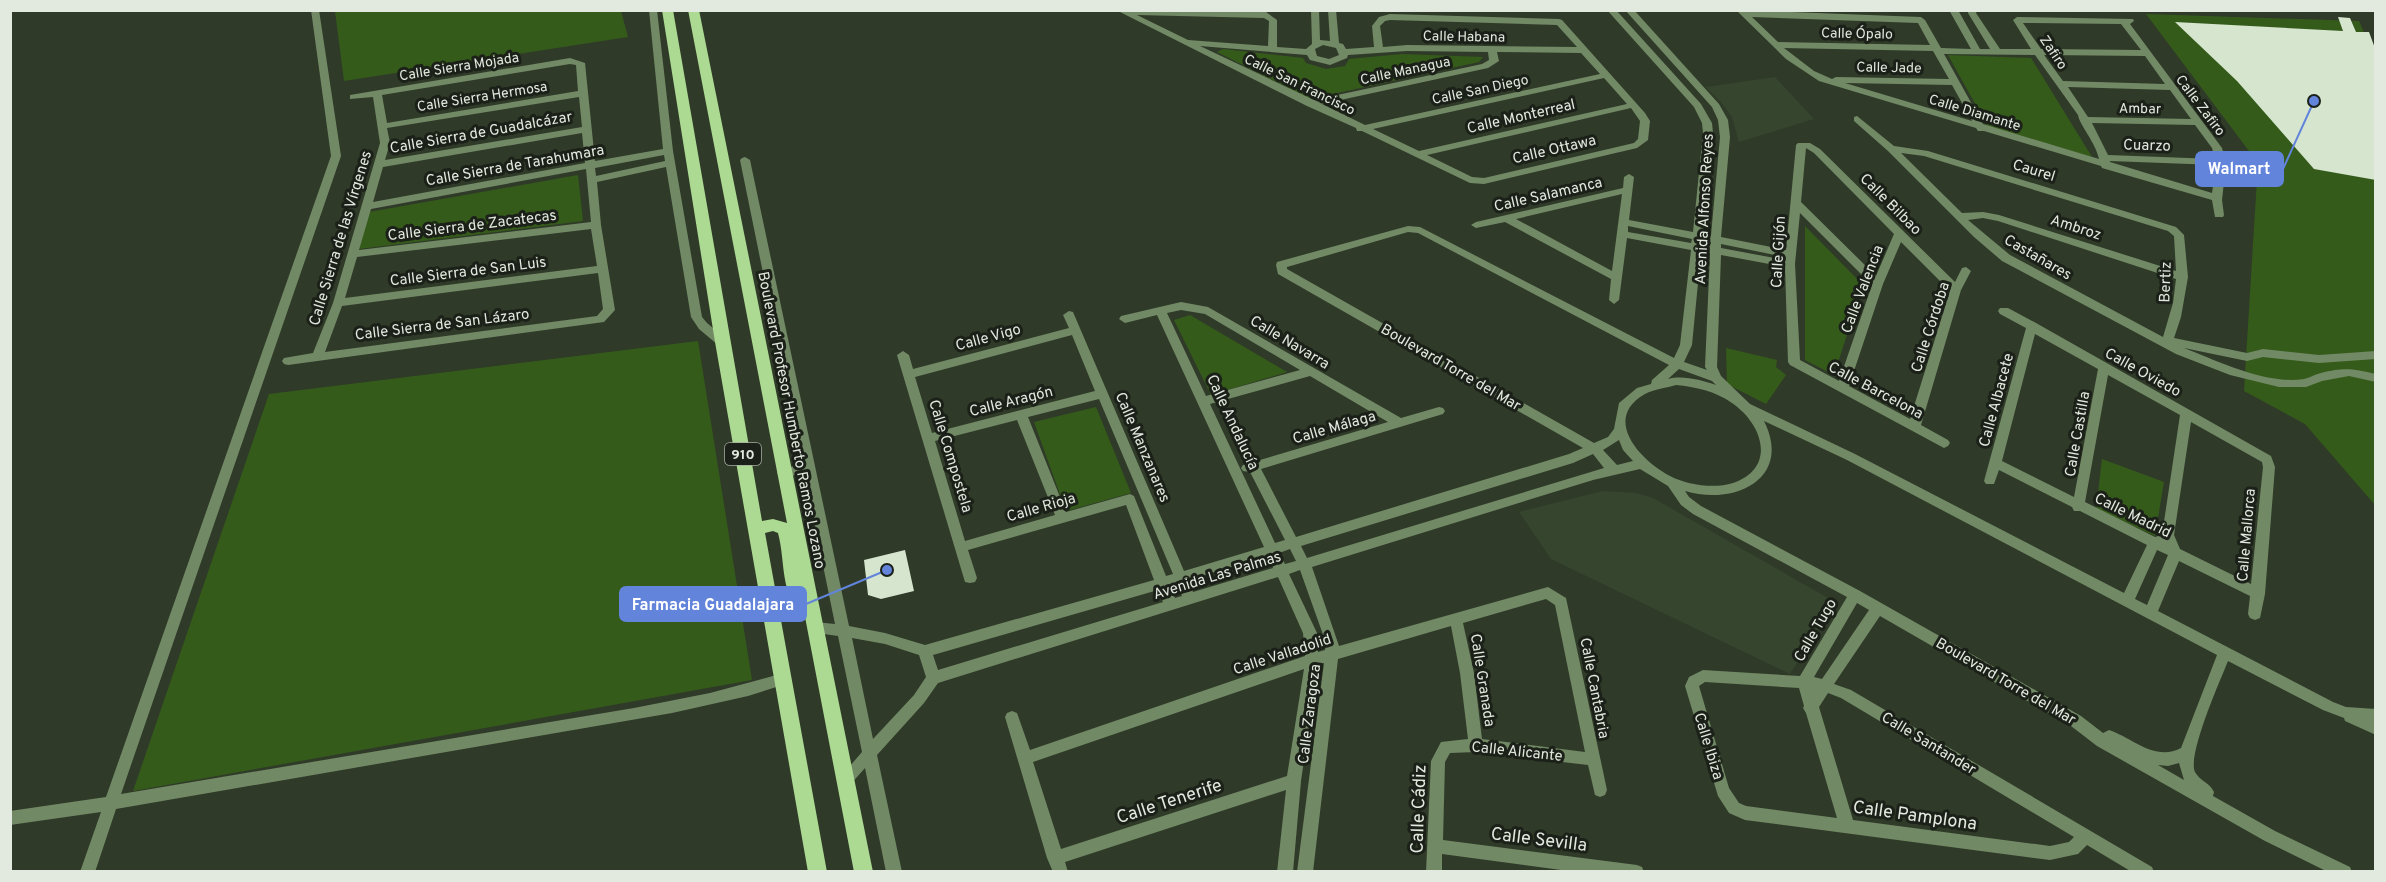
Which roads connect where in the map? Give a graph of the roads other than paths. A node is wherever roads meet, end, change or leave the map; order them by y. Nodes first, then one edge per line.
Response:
1 (315, 10) edge
2 (653, 10) edge
3 (667, 10) edge
4 (693, 10) edge
5 (1611, 10) edge
6 (1629, 10) edge
7 (1122, 11) edge
8 (1954, 11) edge
9 (1743, 12) edge
10 (1973, 12) edge
11 (1315, 13) edge
12 (1332, 13) edge
13 (2127, 21) joint
14 (1966, 31) junction
15 (1984, 32) junction
16 (1183, 41) junction
17 (1316, 44) junction
18 (1335, 44) junction
19 (1777, 45) junction
20 (1272, 48) junction
21 (1379, 50) junction
22 (1492, 50) junction
23 (1584, 50) junction
24 (1937, 50) junction
25 (1309, 52) junction
26 (1345, 52) junction
27 (1977, 52) junction
28 (1997, 52) junction
29 (2038, 52) junction
30 (2146, 53) junction
31 (1606, 75) junction
32 (1822, 79) junction
33 (1955, 82) junction
34 (2060, 84) junction
35 (2170, 87) junction
36 (377, 93) junction
37 (584, 93) junction
38 (353, 97) dead end
39 (1311, 104) junction
40 (1633, 105) junction
41 (1857, 119) dead end
42 (2084, 120) junction
43 (2197, 122) junction
44 (384, 126) junction
45 (587, 129) junction
46 (1360, 129) junction
47 (1981, 129) junction
48 (1802, 145) joint
49 (1891, 149) junction
50 (668, 151) junction
51 (1706, 152) junction
52 (1416, 155) junction
53 (1724, 155) junction
54 (745, 160) dead end
55 (2106, 162) junction
56 (2223, 162) junction
57 (670, 163) junction
58 (380, 164) junction
59 (590, 168) junction
60 (1629, 177) dead end
61 (591, 180) junction
62 (1470, 180) joint
63 (1626, 190) junction
64 (2218, 198) junction
65 (1796, 203) junction
66 (366, 207) junction
67 (2219, 215) dead end
68 (1959, 217) junction
69 (1508, 219) junction
70 (596, 225) junction
71 (1476, 225) dead end
72 (2167, 226) joint
73 (1623, 228) junction
74 (1899, 235) junction
75 (1695, 241) junction
76 (1716, 245) junction
77 (352, 254) junction
78 (1790, 259) junction
79 (602, 269) junction
80 (1966, 271) dead end
81 (2183, 277) junction
82 (1617, 278) junction
83 (1878, 284) junction
84 (1956, 290) junction
85 (1614, 300) dead end
86 (338, 303) junction
87 (2004, 310) dead end
88 (1161, 311) junction
89 (1069, 315) dead end
90 (1125, 319) dead end
91 (2031, 326) junction
92 (1075, 330) junction
93 (2165, 341) junction
94 (723, 342) junction
95 (903, 355) dead end
96 (2376, 355) edge
97 (318, 356) junction
98 (2247, 357) junction
99 (2306, 358) junction
100 (288, 361) dead end
101 (1794, 362) joint
102 (1677, 364) junction
103 (2104, 367) junction
104 (1309, 372) junction
105 (910, 374) junction
106 (2320, 377) junction
107 (1716, 378) junction
108 (2376, 378) edge
109 (2260, 379) junction
110 (1656, 383) junction
111 (1842, 389) junction
112 (1101, 394) junction
113 (1204, 401) junction
114 (1741, 403) junction
115 (1439, 411) dead end
116 (2186, 413) junction
117 (1021, 414) junction
118 (1400, 423) junction
119 (1914, 427) junction
120 (1620, 430) junction
121 (929, 438) junction
122 (1944, 443) dead end
123 (1595, 449) junction
124 (2266, 459) joint
125 (1995, 463) junction
126 (1641, 464) junction
127 (1253, 466) junction
128 (808, 467) junction
129 (1237, 470) junction
130 (1614, 470) junction
131 (783, 473) junction
132 (1990, 481) dead end
133 (1673, 484) junction
134 (2078, 507) junction
135 (1062, 518) junction
136 (757, 529) junction
137 (2168, 535) junction
138 (1293, 543) junction
139 (2154, 543) junction
140 (961, 547) junction
141 (1273, 548) junction
142 (2175, 554) junction
143 (1305, 566) junction
144 (1284, 572) junction
145 (1180, 577) junction
146 (970, 578) dead end
147 (1162, 583) junction
148 (1855, 594) junction
149 (2258, 594) junction
150 (1553, 595) joint
151 (1190, 600) junction
152 (2127, 602) junction
153 (1171, 606) junction
154 (1878, 608) junction
155 (2150, 614) junction
156 (2255, 614) dead end
157 (1456, 620) junction
158 (814, 621) junction
159 (844, 630) junction
160 (1830, 638) junction
161 (1850, 649) junction
162 (925, 651) junction
163 (2224, 653) junction
164 (1333, 654) junction
165 (1311, 660) junction
166 (933, 678) junction
167 (784, 679) junction
168 (1694, 681) joint
169 (1804, 682) junction
170 (1827, 685) junction
171 (2328, 706) junction
172 (1810, 708) junction
173 (2376, 715) edge
174 (1012, 717) dead end
175 (2076, 721) junction
176 (2376, 729) edge
177 (1476, 745) junction
178 (1443, 750) joint
179 (2187, 752) junction
180 (871, 755) junction
181 (1025, 758) junction
182 (1592, 759) junction
183 (844, 781) junction
184 (1294, 781) junction
185 (1600, 790) dead end
186 (112, 804) junction
187 (1734, 808) joint
188 (10, 818) edge
189 (1847, 826) junction
190 (2085, 835) junction
191 (1437, 846) junction
192 (2301, 849) junction
193 (1058, 865) edge
194 (87, 872) edge
195 (818, 872) edge
196 (864, 872) edge
197 (894, 872) edge
198 (1285, 872) edge
199 (1305, 872) edge
200 (1434, 872) edge
201 (1636, 872) edge
202 (2147, 872) edge
203 (2345, 872) edge

1 - 186 street
2 - 50 street
3 - 94 main road, 910
4 - 131 main road, Boulevard Profesor Humberto Ramos Lozano
5 - 51 street, Avenida Alfonso Reyes
6 - 53 street, Avenida Alfonso Reyes
7 - 16 street, Calle San Francisco
7 - 20 street
8 - 10 street
8 - 14 street
9 - 19 street, Calle Diamante
9 - 24 street, Calle Diamante
10 - 15 street
11 - 12 street
11 - 17 street
12 - 18 street
13 - 29 street, Zafiro
13 - 30 street, Calle Zafiro
14 - 15 street
14 - 27 street
15 - 28 street
16 - 20 street
16 - 39 street, Calle San Francisco
17 - 18 street
17 - 25 street
18 - 26 street
19 - 24 street, Calle Ópalo
19 - 32 street, Calle Diamante
20 - 25 street
21 - 22 street, Calle Habana
21 - 23 street
21 - 26 street, Calle Habana
22 - 23 street, Calle Habana
22 - 39 street, Calle Managua
23 - 31 street
24 - 27 street, Calle Ópalo
24 - 33 street
25 - 26 street, Calle Habana
27 - 28 street, Calle Ópalo
28 - 29 street, Calle Ópalo
29 - 30 street, Calle Ópalo
29 - 34 street, Zafiro
30 - 35 street, Calle Zafiro
31 - 40 street
31 - 46 street, Calle San Diego
32 - 33 street, Calle Jade
32 - 47 street, Calle Diamante
33 - 47 street
34 - 35 street
34 - 42 street, Zafiro
35 - 43 street, Calle Zafiro
36 - 37 street, Calle Sierra Mojada
36 - 38 street, Calle Sierra Mojada
36 - 44 street, Calle Sierra de las Vírgenes
37 - 44 street, Calle Sierra Hermosa
37 - 45 street
39 - 46 street, Calle San Francisco
40 - 52 street, Calle Monterreal
40 - 62 street, Calle Ottawa
41 - 49 street, Castañares
42 - 43 street, Ambar
42 - 55 street, Zafiro
43 - 56 street, Calle Zafiro
44 - 58 street, Calle Sierra de las Vírgenes
45 - 58 street, Calle Sierra de Guadalcázar
45 - 59 street
46 - 52 street, Calle San Francisco
47 - 55 street, Calle Diamante
48 - 65 street, Calle Gijón
48 - 74 street, Calle Bilbao
49 - 68 street, Castañares
49 - 72 street, Caurel
50 - 57 street
50 - 59 street, Calle Sierra de Tarahumara
51 - 53 street
51 - 75 street, Avenida Alfonso Reyes
52 - 62 street, Calle San Francisco
53 - 76 street, Avenida Alfonso Reyes
54 - 128 street
55 - 56 street, Cuarzo
55 - 64 street, Calle Diamante
56 - 64 street
57 - 61 street, Calle Sierra de Tarahumara
57 - 94 street
58 - 66 street, Calle Sierra de las Vírgenes
59 - 61 street
59 - 66 street, Calle Sierra de Tarahumara
60 - 63 street
61 - 70 street
63 - 69 street, Calle Salamanca
63 - 73 street
64 - 67 street
65 - 78 street, Calle Gijón
65 - 83 street
66 - 77 street, Calle Sierra de las Vírgenes
68 - 81 street, Ambroz
68 - 93 street, Castañares
69 - 71 street, Calle Salamanca
69 - 82 street
70 - 77 street, Calle Sierra de Zacatecas
70 - 79 street
72 - 81 street, Bertiz
73 - 75 street
73 - 82 street
74 - 83 street, Calle Valencia
74 - 84 street, Calle Bilbao
75 - 76 street
75 - 102 street, Avenida Alfonso Reyes
76 - 78 street
76 - 107 street, Avenida Alfonso Reyes
77 - 86 street, Calle Sierra de las Vírgenes
78 - 101 street, Calle Gijón
79 - 86 street, Calle Sierra de San Luis
79 - 97 street, Calle Sierra de San Lázaro
80 - 84 street, Calle Córdoba
81 - 93 street, Bertiz
82 - 85 street
83 - 111 street, Calle Valencia
84 - 119 street, Calle Córdoba
86 - 97 street, Calle Sierra de las Vírgenes
87 - 91 street, Calle Oviedo
88 - 90 street, Calle Navarra
88 - 104 street, Calle Navarra
88 - 113 street, Calle Andalucía
89 - 92 street, Calle Manzanares
91 - 103 street, Calle Oviedo
91 - 125 street, Calle Albacete
92 - 105 street, Calle Vigo
92 - 112 street, Calle Manzanares
93 - 98 street
93 - 109 street
94 - 136 main road, 910
95 - 105 street, Calle Compostela
96 - 99 street
97 - 100 street, Calle Sierra de San Lázaro
98 - 99 street
98 - 109 street
99 - 106 street
101 - 111 street, Calle Barcelona
102 - 107 street
102 - 110 street, Avenida Alfonso Reyes
102 - 123 street, Boulevard Torre del Mar
103 - 116 street, Calle Oviedo
103 - 134 street, Calle Castilla
104 - 113 street
104 - 118 street, Calle Navarra
105 - 121 street, Calle Compostela
106 - 108 street
106 - 109 street
107 - 114 street
110 - 114 street
110 - 120 street
111 - 119 street, Calle Barcelona
112 - 117 street, Calle Aragón
112 - 145 street, Calle Manzanares
113 - 129 street, Calle Andalucía
114 - 133 street
114 - 152 street
115 - 118 street, Calle Málaga
116 - 124 street, Calle Oviedo
116 - 137 street
117 - 121 street, Calle Aragón
117 - 135 street
118 - 127 street, Calle Málaga
119 - 122 street, Calle Barcelona
120 - 123 street, Avenida Las Palmas
120 - 126 street
121 - 140 street, Calle Compostela
123 - 130 street, Boulevard Torre del Mar
123 - 138 street, Avenida Las Palmas
124 - 149 street, Calle Mallorca
125 - 132 street, Calle Albacete
125 - 134 street, Calle Madrid
126 - 130 street, Avenida Las Palmas
126 - 133 street
127 - 129 street, Calle Málaga
127 - 138 street, Calle Andalucía
128 - 131 street
128 - 159 street
129 - 141 street, Calle Andalucía
130 - 143 street, Avenida Las Palmas
131 - 158 main road, Boulevard Profesor Humberto Ramos Lozano
133 - 148 street, Boulevard Torre del Mar
134 - 139 street, Calle Madrid
135 - 140 street, Calle Rioja
135 - 147 street, Calle Rioja
136 - 158 main road
136 - 167 main road, 910
137 - 139 street
137 - 142 street
138 - 141 street, Avenida Las Palmas
138 - 143 street, Calle Andalucía
139 - 142 street, Calle Madrid
139 - 152 street
140 - 146 street, Calle Compostela
141 - 144 street, Calle Andalucía
141 - 145 street, Avenida Las Palmas
142 - 149 street, Calle Madrid
142 - 155 street
143 - 144 street, Avenida Las Palmas
143 - 164 street, Calle Zaragoza
144 - 151 street, Avenida Las Palmas
144 - 165 street, Calle Zaragoza
145 - 147 street, Avenida Las Palmas
145 - 151 street, Calle Manzanares
147 - 153 street
147 - 162 street, Avenida Las Palmas
148 - 154 street, Boulevard Torre del Mar
148 - 160 street, Calle Tugo
149 - 156 street, Calle Mallorca
150 - 157 street, Calle Valladolid
150 - 182 street, Calle Cantabria
151 - 153 street, Avenida Las Palmas
152 - 155 street
153 - 166 street, Avenida Las Palmas
154 - 161 street
154 - 175 street, Boulevard Torre del Mar
155 - 163 street
157 - 164 street, Calle Valladolid
157 - 177 street, Calle Granada
158 - 159 street
158 - 183 main road, Boulevard Profesor Humberto Ramos Lozano
159 - 162 street
159 - 180 street
160 - 161 street
160 - 169 street, Calle Tugo
161 - 170 street
162 - 166 street
163 - 171 street
163 - 179 street
164 - 165 street, Calle Valladolid
164 - 199 street, Calle Zaragoza
165 - 181 street, Calle Valladolid
165 - 184 street, Calle Zaragoza
166 - 180 street
167 - 186 street
167 - 195 main road, 910
168 - 169 street, Calle Santander
168 - 187 street, Calle Ibiza
169 - 170 street, Calle Santander
169 - 172 street
170 - 172 street
170 - 190 street, Calle Santander
171 - 173 street
171 - 176 street
172 - 189 street
174 - 181 street
175 - 179 street
175 - 192 street, Boulevard Torre del Mar
177 - 178 street, Calle Alicante
177 - 182 street, Calle Alicante
178 - 191 street, Calle Cádiz
179 - 192 street
180 - 183 street
180 - 197 street
181 - 193 street
182 - 185 street, Calle Cantabria
183 - 196 main road, Boulevard Profesor Humberto Ramos Lozano
184 - 193 street, Calle Tenerife
184 - 198 street, Calle Zaragoza
186 - 188 street
186 - 194 street
187 - 189 street, Calle Pamplona
189 - 190 street, Calle Pamplona
190 - 202 street, Calle Santander
191 - 200 street, Calle Cádiz
191 - 201 street, Calle Sevilla
192 - 203 street, Boulevard Torre del Mar

